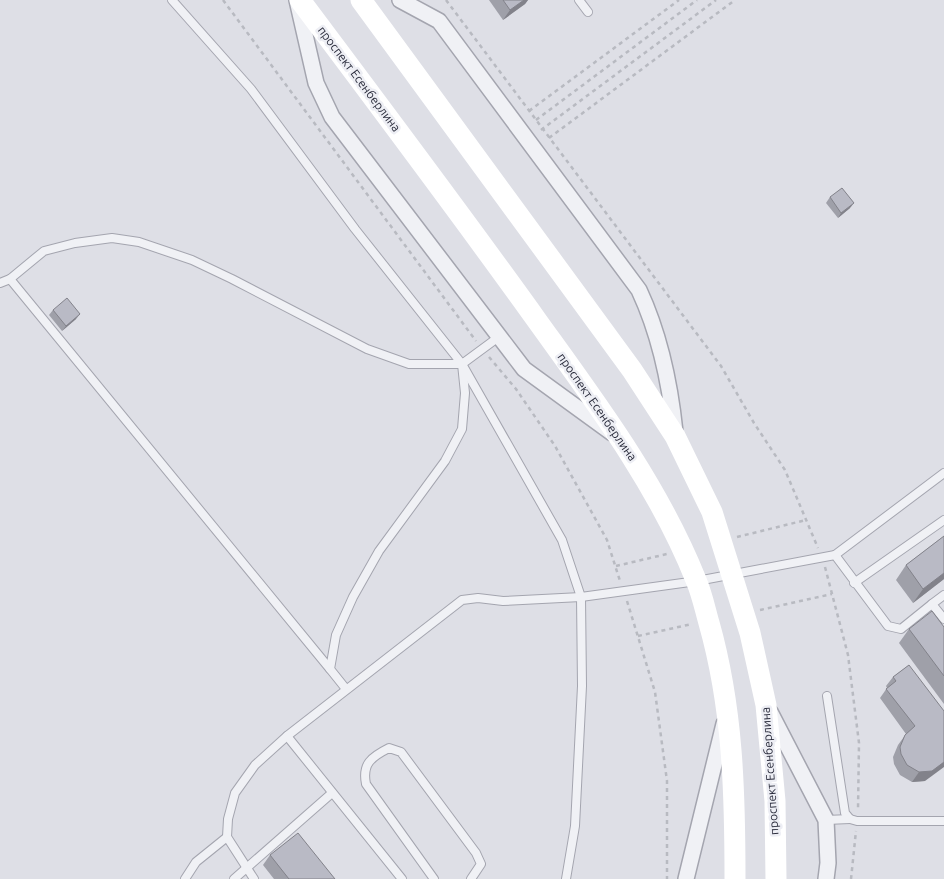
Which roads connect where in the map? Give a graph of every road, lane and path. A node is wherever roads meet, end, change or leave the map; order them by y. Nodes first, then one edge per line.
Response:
1 (172, 0) edge
2 (223, 0) edge
3 (297, 0) edge
4 (300, 0) edge
5 (361, 0) edge
6 (400, 0) edge
7 (446, 0) edge
8 (579, 0) edge
9 (679, 0) edge
10 (697, 0) edge
11 (716, 0) edge
12 (735, 0) edge
13 (588, 12) dead end
14 (529, 111) junction
15 (536, 120) junction
16 (542, 129) junction
17 (549, 138) junction
18 (529, 141) junction
19 (10, 279) junction
20 (0, 284) edge
21 (500, 336) junction
22 (482, 350) junction
23 (462, 364) junction
24 (676, 436) junction
25 (624, 441) junction
26 (944, 473) edge
27 (806, 520) junction
28 (944, 520) edge
29 (721, 541) junction
30 (683, 551) junction
31 (835, 555) junction
32 (822, 557) junction
33 (616, 566) dead end
34 (732, 573) junction
35 (697, 581) junction
36 (854, 583) junction
37 (832, 594) junction
38 (944, 595) edge
39 (581, 597) junction
40 (932, 604) junction
41 (744, 614) junction
42 (944, 619) edge
43 (708, 621) junction
44 (638, 636) dead end
45 (330, 669) junction
46 (346, 690) junction
47 (827, 696) dead end
48 (766, 705) junction
49 (728, 706) junction
50 (286, 736) junction
51 (332, 794) junction
52 (826, 820) junction
53 (854, 820) junction
54 (944, 821) edge
55 (227, 837) junction
56 (246, 869) junction
57 (430, 878) edge
58 (185, 879) edge
59 (234, 879) edge
60 (254, 879) edge
61 (402, 879) edge
62 (471, 879) edge
63 (566, 879) edge
64 (686, 879) edge
65 (735, 879) edge
66 (776, 879) edge
67 (826, 879) edge
68 (852, 879) edge

1 - 23 lane
2 - 22 path
3 - 21 street
4 - 25 street, проспект Есенберлина
5 - 24 street, проспект Есенберлина
6 - 18 street
7 - 14 path
8 - 13 lane
9 - 14 path
10 - 15 path
11 - 16 path
12 - 17 path
14 - 15 path
15 - 16 path
16 - 17 path
16 - 18 path
17 - 27 path
18 - 24 street
19 - 20 lane
19 - 23 lane
19 - 45 lane
21 - 22 lane
21 - 25 street
22 - 23 lane
23 - 39 lane
23 - 45 lane
24 - 29 street, проспект Есенберлина
25 - 30 street, проспект Есенберлина
26 - 31 lane
27 - 29 path
27 - 32 path
28 - 36 lane
29 - 34 street, проспект Есенберлина
30 - 33 path
30 - 35 street, проспект Есенберлина
31 - 32 lane
31 - 36 lane
32 - 34 lane
32 - 37 path
34 - 35 lane
34 - 41 street, проспект Есенберлина
35 - 39 lane
35 - 43 street, проспект Есенберлина
36 - 40 lane
37 - 41 path
37 - 53 path
38 - 40 lane
39 - 46 lane
39 - 63 lane
40 - 42 lane
41 - 48 street, проспект Есенберлина
43 - 44 path
43 - 49 street, проспект Есенберлина
45 - 46 lane
46 - 50 lane
47 - 53 lane
48 - 52 street
48 - 66 street, проспект Есенберлина
49 - 64 street
49 - 65 street, проспект Есенберлина
50 - 51 lane
50 - 55 lane
51 - 56 lane
51 - 61 lane
52 - 53 lane
52 - 67 street
53 - 54 lane
53 - 68 path
55 - 56 lane
55 - 58 lane
56 - 59 lane
56 - 60 lane
57 - 62 lane

